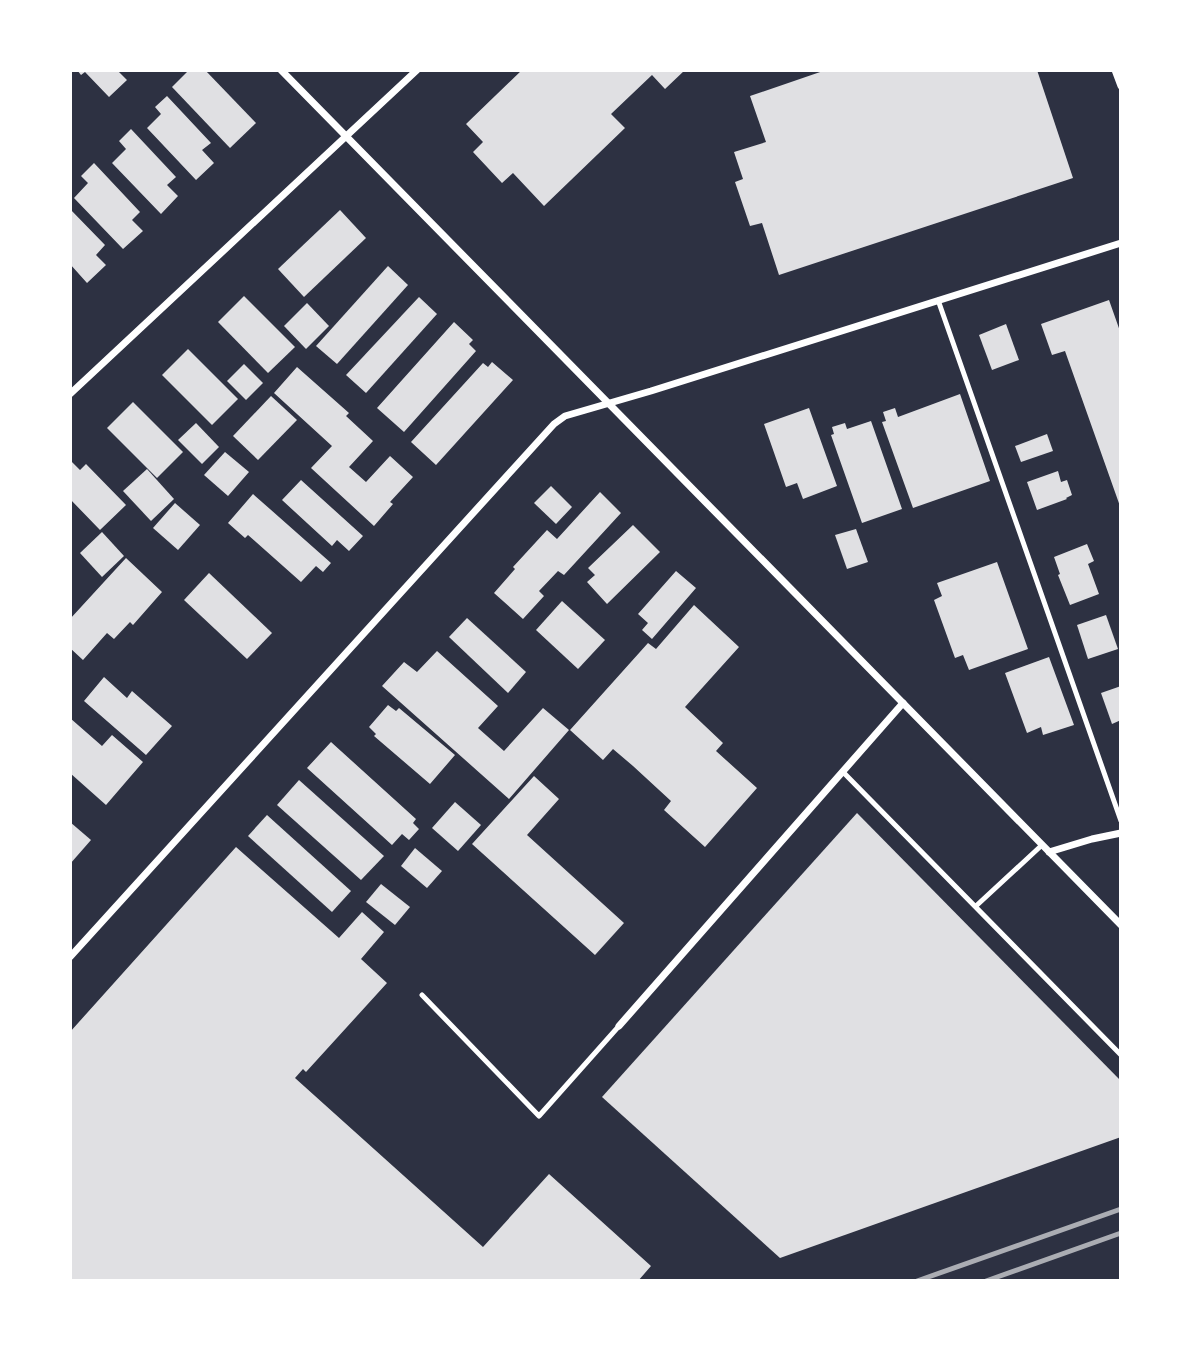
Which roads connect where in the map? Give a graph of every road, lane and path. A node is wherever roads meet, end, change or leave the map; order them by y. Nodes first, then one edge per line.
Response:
1 (281, 70) edge
2 (417, 70) edge
3 (1115, 70) edge
4 (1121, 86) edge
5 (346, 136) junction
6 (1121, 243) edge
7 (938, 300) junction
8 (70, 394) edge
9 (608, 403) junction
10 (903, 703) junction
11 (843, 772) junction
12 (1121, 821) edge
13 (1121, 833) edge
14 (1042, 845) junction
15 (1049, 852) junction
16 (975, 906) junction
17 (1121, 925) edge
18 (70, 957) edge
19 (422, 995) dead end
20 (619, 1026) joint
21 (1121, 1055) edge

1 - 5 street
2 - 5 street
3 - 4 street
5 - 8 street
5 - 9 street
6 - 7 street
7 - 9 street
7 - 12 lane
9 - 10 street
9 - 18 street
10 - 11 street
10 - 14 street
11 - 16 lane
11 - 20 street
13 - 15 street
14 - 15 street
14 - 16 lane
15 - 17 street
16 - 21 lane
19 - 20 lane

